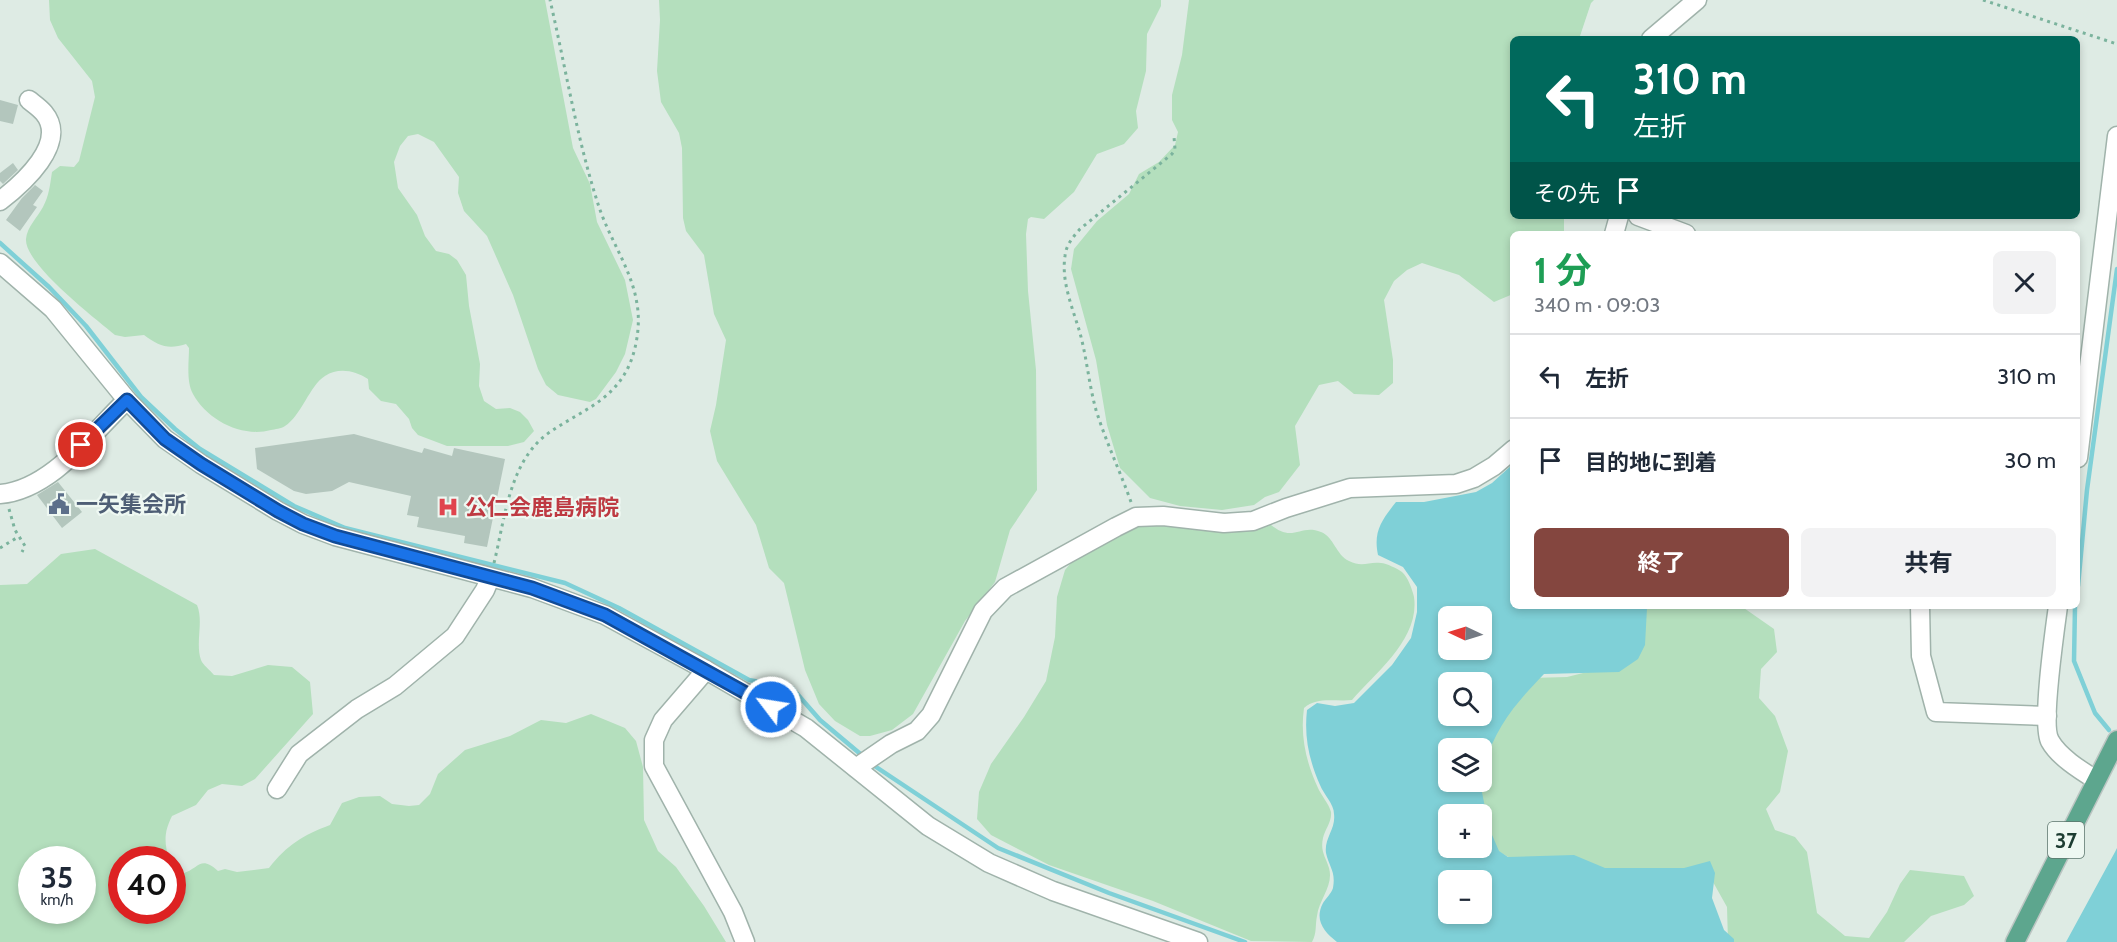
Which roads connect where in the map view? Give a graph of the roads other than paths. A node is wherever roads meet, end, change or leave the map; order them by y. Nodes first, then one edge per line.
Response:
1 (1697, 0) edge
2 (1655, 36) edge
3 (30, 100) dead end
4 (2117, 136) edge
5 (0, 201) edge
6 (1646, 219) edge
7 (1678, 231) edge
8 (0, 263) edge
9 (2084, 360) edge
10 (127, 400) junction
11 (2080, 425) edge
12 (1510, 452) edge
13 (1, 494) edge
14 (493, 569) junction
15 (1920, 609) edge
16 (2058, 609) edge
17 (706, 670) junction
18 (2047, 716) junction
19 (2117, 740) edge
20 (864, 762) junction
21 (2096, 780) junction
22 (277, 789) dead end
23 (745, 942) edge
24 (1198, 942) edge
25 (2015, 942) edge

1 - 2 street
3 - 5 street
4 - 9 street
6 - 7 street
8 - 10 street
9 - 11 street
10 - 13 street
10 - 14 street
12 - 20 street
14 - 17 street
14 - 22 street
15 - 18 street
16 - 18 street
17 - 20 street
17 - 23 street
18 - 21 street
19 - 21 main road, 37
20 - 24 street
21 - 25 main road, 37

